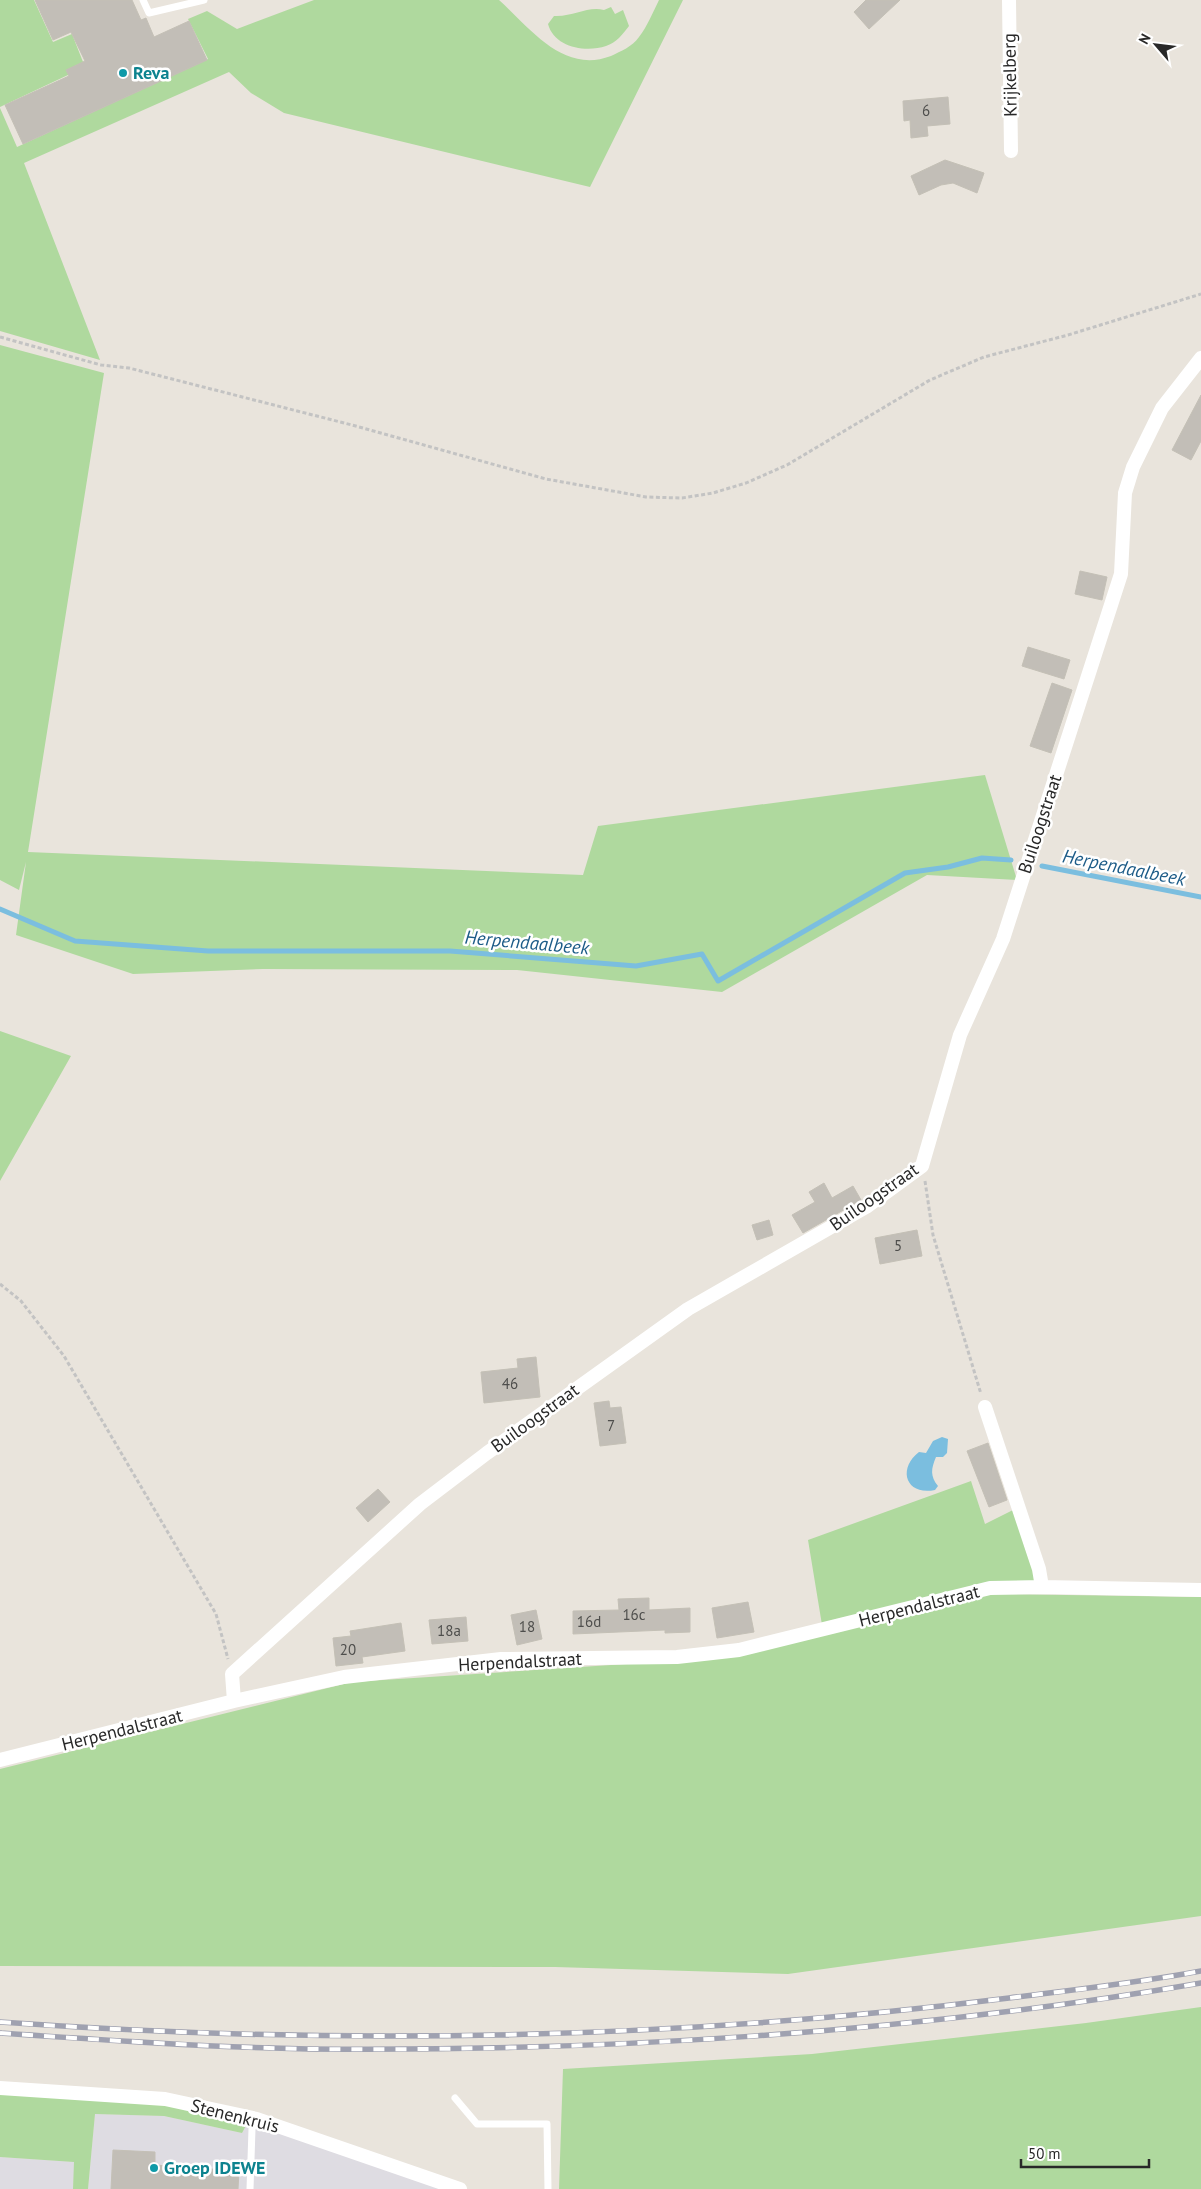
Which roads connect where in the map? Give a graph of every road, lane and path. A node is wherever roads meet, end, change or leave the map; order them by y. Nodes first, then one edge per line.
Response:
1 (143, 0) edge
2 (204, 0) edge
3 (1009, 0) edge
4 (1011, 151) dead end
5 (1201, 294) edge
6 (0, 336) edge
7 (1201, 358) edge
8 (922, 1166) junction
9 (0, 1284) edge
10 (985, 1407) joint
11 (1042, 1587) junction
12 (1201, 1590) edge
13 (232, 1674) junction
14 (234, 1701) junction
15 (0, 1760) edge
16 (0, 2088) edge
17 (455, 2098) dead end
18 (256, 2119) junction
19 (250, 2189) edge
20 (460, 2189) edge
21 (548, 2189) edge

1 - 2 lane
3 - 4 street, Krijkelberg
5 - 6 path
7 - 8 street, Builoogstraat
8 - 10 path
8 - 13 street, Builoogstraat
9 - 13 path
10 - 11 street
11 - 12 street, Herpendalstraat
11 - 14 street, Herpendalstraat
13 - 14 street
14 - 15 street, Herpendalstraat
16 - 18 street, Stenenkruis
17 - 21 lane
18 - 19 lane
18 - 20 street, Stenenkruis

